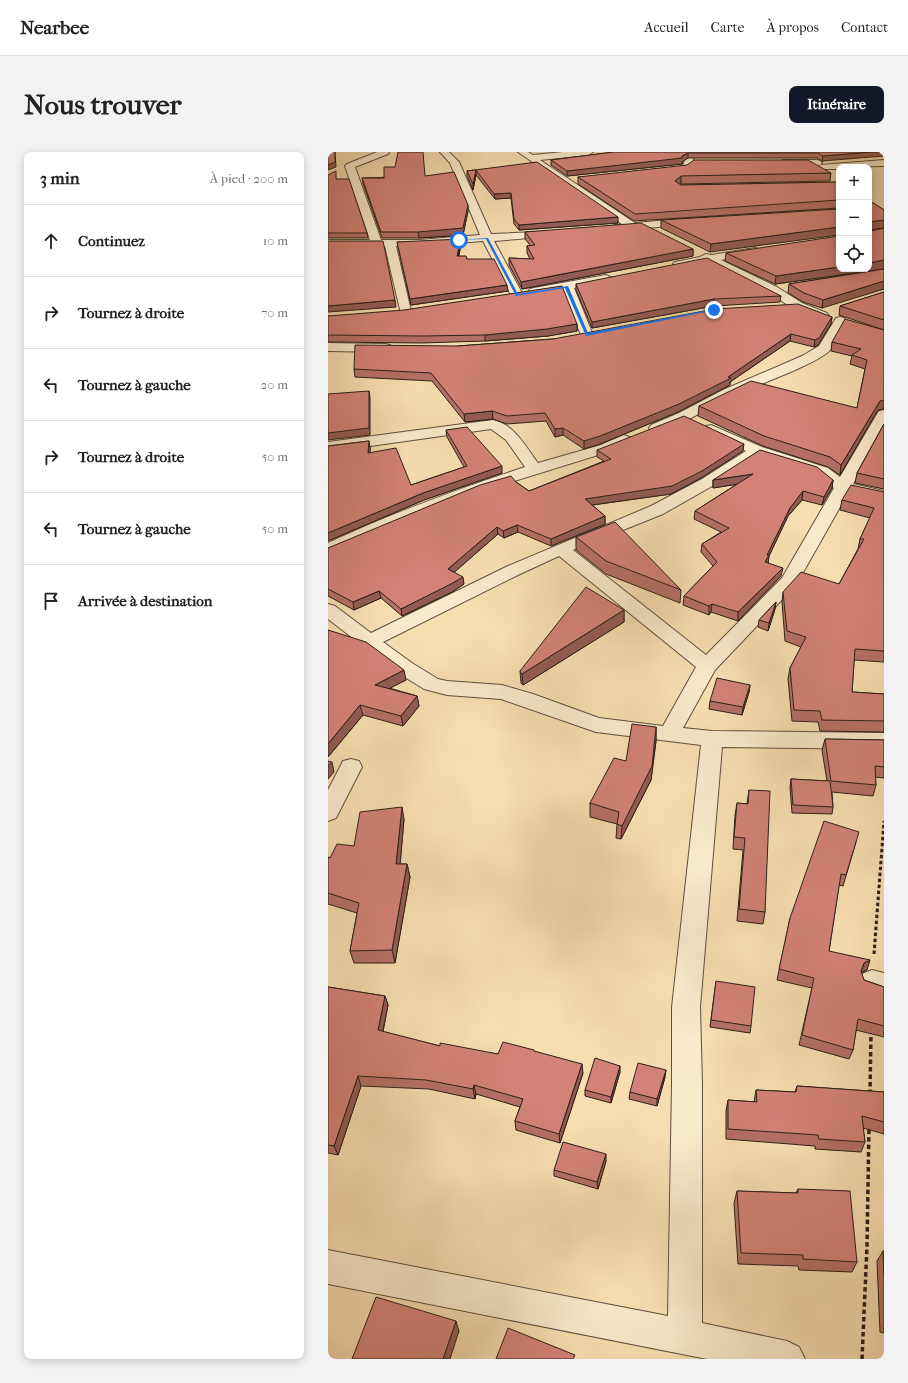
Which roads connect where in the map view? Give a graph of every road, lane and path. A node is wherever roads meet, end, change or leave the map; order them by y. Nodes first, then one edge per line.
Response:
1 (359, 152) edge
2 (385, 152) edge
3 (444, 152) edge
4 (522, 152) edge
5 (589, 152) edge
6 (692, 152) edge
7 (804, 152) edge
8 (531, 158) junction
9 (771, 163) edge
10 (884, 163) edge
11 (820, 165) junction
12 (350, 166) junction
13 (339, 171) dead end
14 (834, 176) dead end
15 (580, 179) edge
16 (567, 181) junction
17 (697, 221) edge
18 (682, 222) junction
19 (637, 226) junction
20 (602, 229) edge
21 (563, 232) edge
22 (662, 235) edge
23 (487, 238) junction
24 (328, 243) edge
25 (377, 243) junction
26 (390, 243) junction
27 (688, 248) edge
28 (763, 250) edge
29 (708, 258) junction
30 (671, 266) edge
31 (619, 276) edge
32 (567, 287) junction
33 (788, 288) edge
34 (773, 290) junction
35 (517, 295) junction
36 (502, 297) edge
37 (798, 306) junction
38 (420, 308) edge
39 (775, 308) edge
40 (405, 310) junction
41 (390, 312) edge
42 (602, 332) edge
43 (587, 335) junction
44 (573, 337) edge
45 (328, 346) edge
46 (398, 348) edge
47 (884, 414) edge
48 (684, 416) junction
49 (328, 447) edge
50 (757, 450) junction
51 (534, 469) junction
52 (843, 487) junction
53 (884, 496) edge
54 (561, 549) junction
55 (328, 550) edge
56 (328, 610) edge
57 (369, 641) junction
58 (708, 666) junction
59 (669, 734) junction
60 (712, 739) junction
61 (884, 741) edge
62 (351, 767) dead end
63 (328, 812) edge
64 (884, 820) edge
65 (878, 984) edge
66 (869, 1102) edge
67 (869, 1118) edge
68 (328, 1267) edge
69 (685, 1337) junction
70 (779, 1358) edge
71 (862, 1359) edge

1 - 12 street
2 - 12 street
3 - 23 street
4 - 8 street
5 - 8 street
6 - 18 street
7 - 11 street
8 - 16 street
9 - 11 street
10 - 11 street
11 - 14 street
12 - 13 street
12 - 25 street
15 - 16 street
16 - 19 street
17 - 18 street
18 - 19 street
19 - 20 street
19 - 22 street
21 - 23 street
23 - 26 street
23 - 35 street
24 - 25 street
25 - 26 street
26 - 40 street
27 - 29 street
28 - 29 street
29 - 30 street
29 - 34 street
31 - 32 street
32 - 35 street
32 - 43 street
33 - 34 street
34 - 37 street
35 - 36 street
37 - 39 street
37 - 48 street
38 - 40 street
40 - 41 street
42 - 43 street
43 - 44 street
45 - 46 street
47 - 52 street
48 - 50 street
48 - 51 street
49 - 51 street
50 - 52 street
50 - 54 street
51 - 55 street
52 - 53 street
52 - 58 street
54 - 57 street
54 - 58 street
56 - 57 street
57 - 59 street
58 - 59 street
59 - 60 street
60 - 61 street
60 - 69 street
62 - 63 street
64 - 65 path
65 - 66 path
67 - 71 path
68 - 69 street
69 - 70 street

